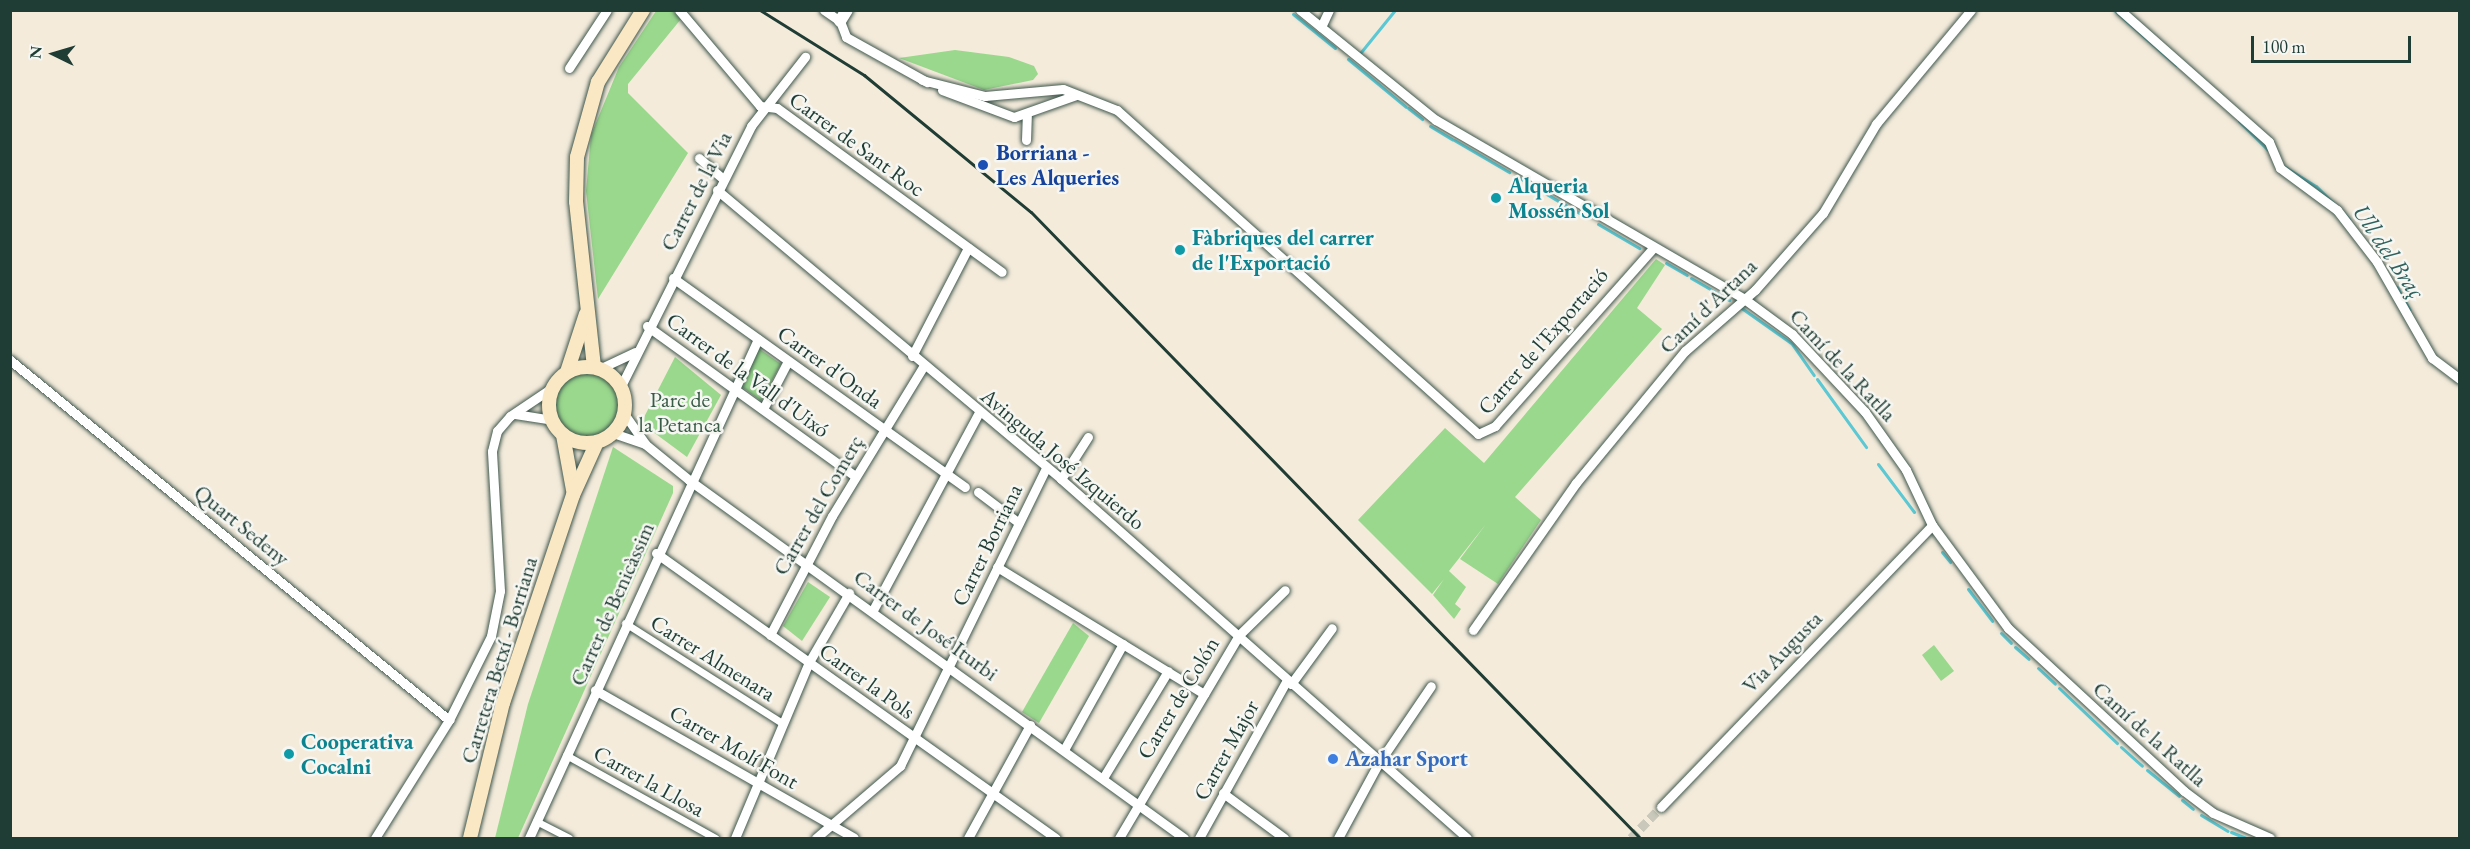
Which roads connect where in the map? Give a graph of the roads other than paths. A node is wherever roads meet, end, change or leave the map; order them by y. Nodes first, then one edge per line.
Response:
1 (607, 10) edge
2 (679, 10) edge
3 (824, 10) edge
4 (1300, 10) edge
5 (1329, 10) edge
6 (1971, 10) edge
7 (2120, 10) edge
8 (639, 15) edge
9 (844, 16) edge
10 (1320, 27) junction
11 (805, 57) dead end
12 (569, 68) dead end
13 (922, 80) junction
14 (1034, 90) junction
15 (1070, 94) junction
16 (1001, 95) junction
17 (764, 105) junction
18 (999, 114) junction
19 (1031, 114) junction
20 (1026, 140) dead end
21 (699, 158) dead end
22 (723, 179) junction
23 (717, 190) junction
24 (968, 248) junction
25 (1653, 248) junction
26 (1002, 272) dead end
27 (673, 278) junction
28 (1743, 298) junction
29 (587, 312) junction
30 (647, 326) junction
31 (758, 339) junction
32 (635, 352) junction
33 (912, 356) junction
34 (10, 360) edge
35 (788, 361) junction
36 (923, 367) junction
37 (597, 368) junction
38 (567, 372) junction
39 (2460, 380) edge
40 (621, 386) junction
41 (553, 387) junction
42 (733, 387) junction
43 (762, 409) junction
44 (978, 414) junction
45 (624, 415) junction
46 (510, 416) junction
47 (551, 420) junction
48 (884, 430) junction
49 (614, 433) junction
50 (563, 435) junction
51 (1088, 437) dead end
52 (597, 442) junction
53 (645, 444) junction
54 (1047, 468) junction
55 (947, 473) junction
56 (855, 476) junction
57 (689, 480) junction
58 (1061, 480) junction
59 (965, 487) dead end
60 (978, 492) dead end
61 (573, 495) junction
62 (1019, 523) junction
63 (1932, 525) junction
64 (656, 553) junction
65 (806, 562) junction
66 (997, 567) junction
67 (1285, 590) dead end
68 (849, 593) junction
69 (873, 610) junction
70 (625, 623) junction
71 (1332, 627) dead end
72 (1473, 630) dead end
73 (770, 635) junction
74 (1239, 635) junction
75 (1123, 644) junction
76 (809, 662) junction
77 (950, 667) junction
78 (1168, 671) junction
79 (1289, 682) junction
80 (1431, 686) dead end
81 (595, 690) junction
82 (1204, 694) junction
83 (449, 720) junction
84 (782, 723) junction
85 (1030, 725) junction
86 (914, 740) junction
87 (1065, 748) junction
88 (566, 755) junction
89 (1378, 764) junction
90 (1103, 778) junction
91 (759, 784) junction
92 (1223, 793) junction
93 (992, 795) junction
94 (1137, 804) junction
95 (1661, 807) tunnel mouth
96 (537, 821) junction
97 (832, 825) junction
98 (1455, 834) edge
99 (375, 838) edge
100 (470, 838) edge
101 (529, 838) edge
102 (569, 838) edge
103 (715, 838) edge
104 (735, 838) edge
105 (816, 838) edge
106 (854, 838) edge
107 (968, 838) edge
108 (1056, 838) edge
109 (1119, 838) edge
110 (1184, 838) edge
111 (1199, 838) edge
112 (1284, 838) edge
113 (1338, 838) edge
114 (1467, 838) edge
115 (2270, 838) edge

1 - 12 street
2 - 17 street, Carrer de Sant Roc
3 - 9 street
4 - 10 street, Camí de la Ratlla
5 - 10 street
6 - 28 street, Camí d'Artana
7 - 39 street
8 - 29 main road
9 - 13 street
10 - 25 street, Camí de la Ratlla
11 - 17 street, Carrer de la Via
13 - 16 street
13 - 18 street
14 - 15 street
14 - 16 street
14 - 19 street
15 - 19 street
15 - 25 street, Carrer de l'Exportació
16 - 18 street
17 - 22 street, Carrer de la Via
17 - 24 street, Carrer de Sant Roc
18 - 19 street
19 - 20 street
21 - 22 street
22 - 23 street, Carrer de la Via
23 - 27 street, Carrer de la Via
23 - 33 street, Avinguda José Izquierdo
24 - 26 street, Carrer de Sant Roc
24 - 33 street
25 - 28 street, Camí de la Ratlla
27 - 30 street, Carrer de la Via
27 - 31 street, Carrer d'Onda
28 - 63 street, Camí de la Ratlla
28 - 72 street, Camí d'Artana
29 - 37 main road
29 - 38 main road
30 - 32 street, Carrer de la Via
30 - 42 street, Carrer de la Vall d'Uixó
31 - 35 street, Carrer d'Onda
31 - 42 street, Carrer de Benicàssim
32 - 37 street
32 - 40 street, Carrer de la Via
33 - 36 street, Avinguda José Izquierdo
34 - 83 street, Quart Sedeny
35 - 43 street
35 - 48 street, Carrer d'Onda
36 - 44 street, Avinguda José Izquierdo
36 - 48 street, Carrer del Comerç
37 - 38 main road
37 - 40 main road
38 - 41 main road
40 - 45 main road
41 - 46 street
41 - 47 main road
42 - 43 street, Carrer de la Vall d'Uixó
42 - 57 street, Carrer de Benicàssim
43 - 56 street, Carrer de la Vall d'Uixó
44 - 54 street, Avinguda José Izquierdo
44 - 55 street
45 - 49 main road
45 - 53 street, Carrer de José Iturbi
46 - 47 street
46 - 83 street
47 - 50 main road
48 - 55 street, Carrer d'Onda
48 - 56 street, Carrer del Comerç
49 - 52 main road
49 - 53 street, Carrer de José Iturbi
50 - 52 main road
50 - 61 main road, Carretera Betxí - Borriana
51 - 58 street
52 - 61 main road, Carretera Betxí - Borriana
53 - 57 street, Carrer de José Iturbi
54 - 58 street, Avinguda José Izquierdo
54 - 62 street, Carrer Borriana
55 - 59 street, Carrer d'Onda
55 - 69 street
56 - 65 street, Carrer del Comerç
57 - 64 street, Carrer de Benicàssim
57 - 65 street, Carrer de José Iturbi
58 - 74 street, Avinguda José Izquierdo
60 - 62 street
61 - 100 main road, Carretera Betxí - Borriana
62 - 66 street, Carrer Borriana
63 - 95 street, Via Augusta
63 - 115 street, Camí de la Ratlla
64 - 70 street, Carrer de Benicàssim
64 - 73 street, Carrer la Pols
65 - 68 street, Carrer de José Iturbi
65 - 73 street, Carrer del Comerç
66 - 75 street
66 - 77 street, Carrer Borriana
67 - 74 street, Carrer de Colón
68 - 69 street, Carrer de José Iturbi
68 - 76 street
69 - 77 street, Carrer de José Iturbi
70 - 81 street, Carrer de Benicàssim
70 - 84 street, Carrer Almenara
71 - 79 street, Carrer Major
73 - 76 street, Carrer la Pols
74 - 79 street, Avinguda José Izquierdo
74 - 82 street, Carrer de Colón
75 - 78 street
75 - 87 street
76 - 84 street
76 - 86 street, Carrer la Pols
77 - 85 street, Carrer de José Iturbi
77 - 86 street, Carrer Borriana
78 - 82 street
78 - 90 street
79 - 89 street, Avinguda José Izquierdo
79 - 92 street, Carrer Major
80 - 89 street
81 - 88 street, Carrer de Benicàssim
81 - 91 street, Carrer Molí Font
82 - 94 street, Carrer de Colón
83 - 99 street
84 - 91 street
85 - 87 street, Carrer de José Iturbi
85 - 93 street
86 - 93 street, Carrer la Pols
86 - 97 street, Carrer Borriana
87 - 90 street, Carrer de José Iturbi
88 - 96 street, Carrer de Benicàssim
88 - 103 street, Carrer la Llosa
89 - 98 street, Avinguda José Izquierdo
89 - 113 street
90 - 94 street, Carrer de José Iturbi
91 - 97 street, Carrer Molí Font
91 - 104 street
92 - 111 street, Carrer Major
92 - 112 street
93 - 107 street
93 - 108 street, Carrer la Pols
94 - 109 street, Carrer de Colón
94 - 110 street, Carrer de José Iturbi
96 - 101 street, Carrer de Benicàssim
96 - 102 street
97 - 105 street, Carrer Borriana
97 - 106 street, Carrer Molí Font
98 - 114 street, Avinguda José Izquierdo

